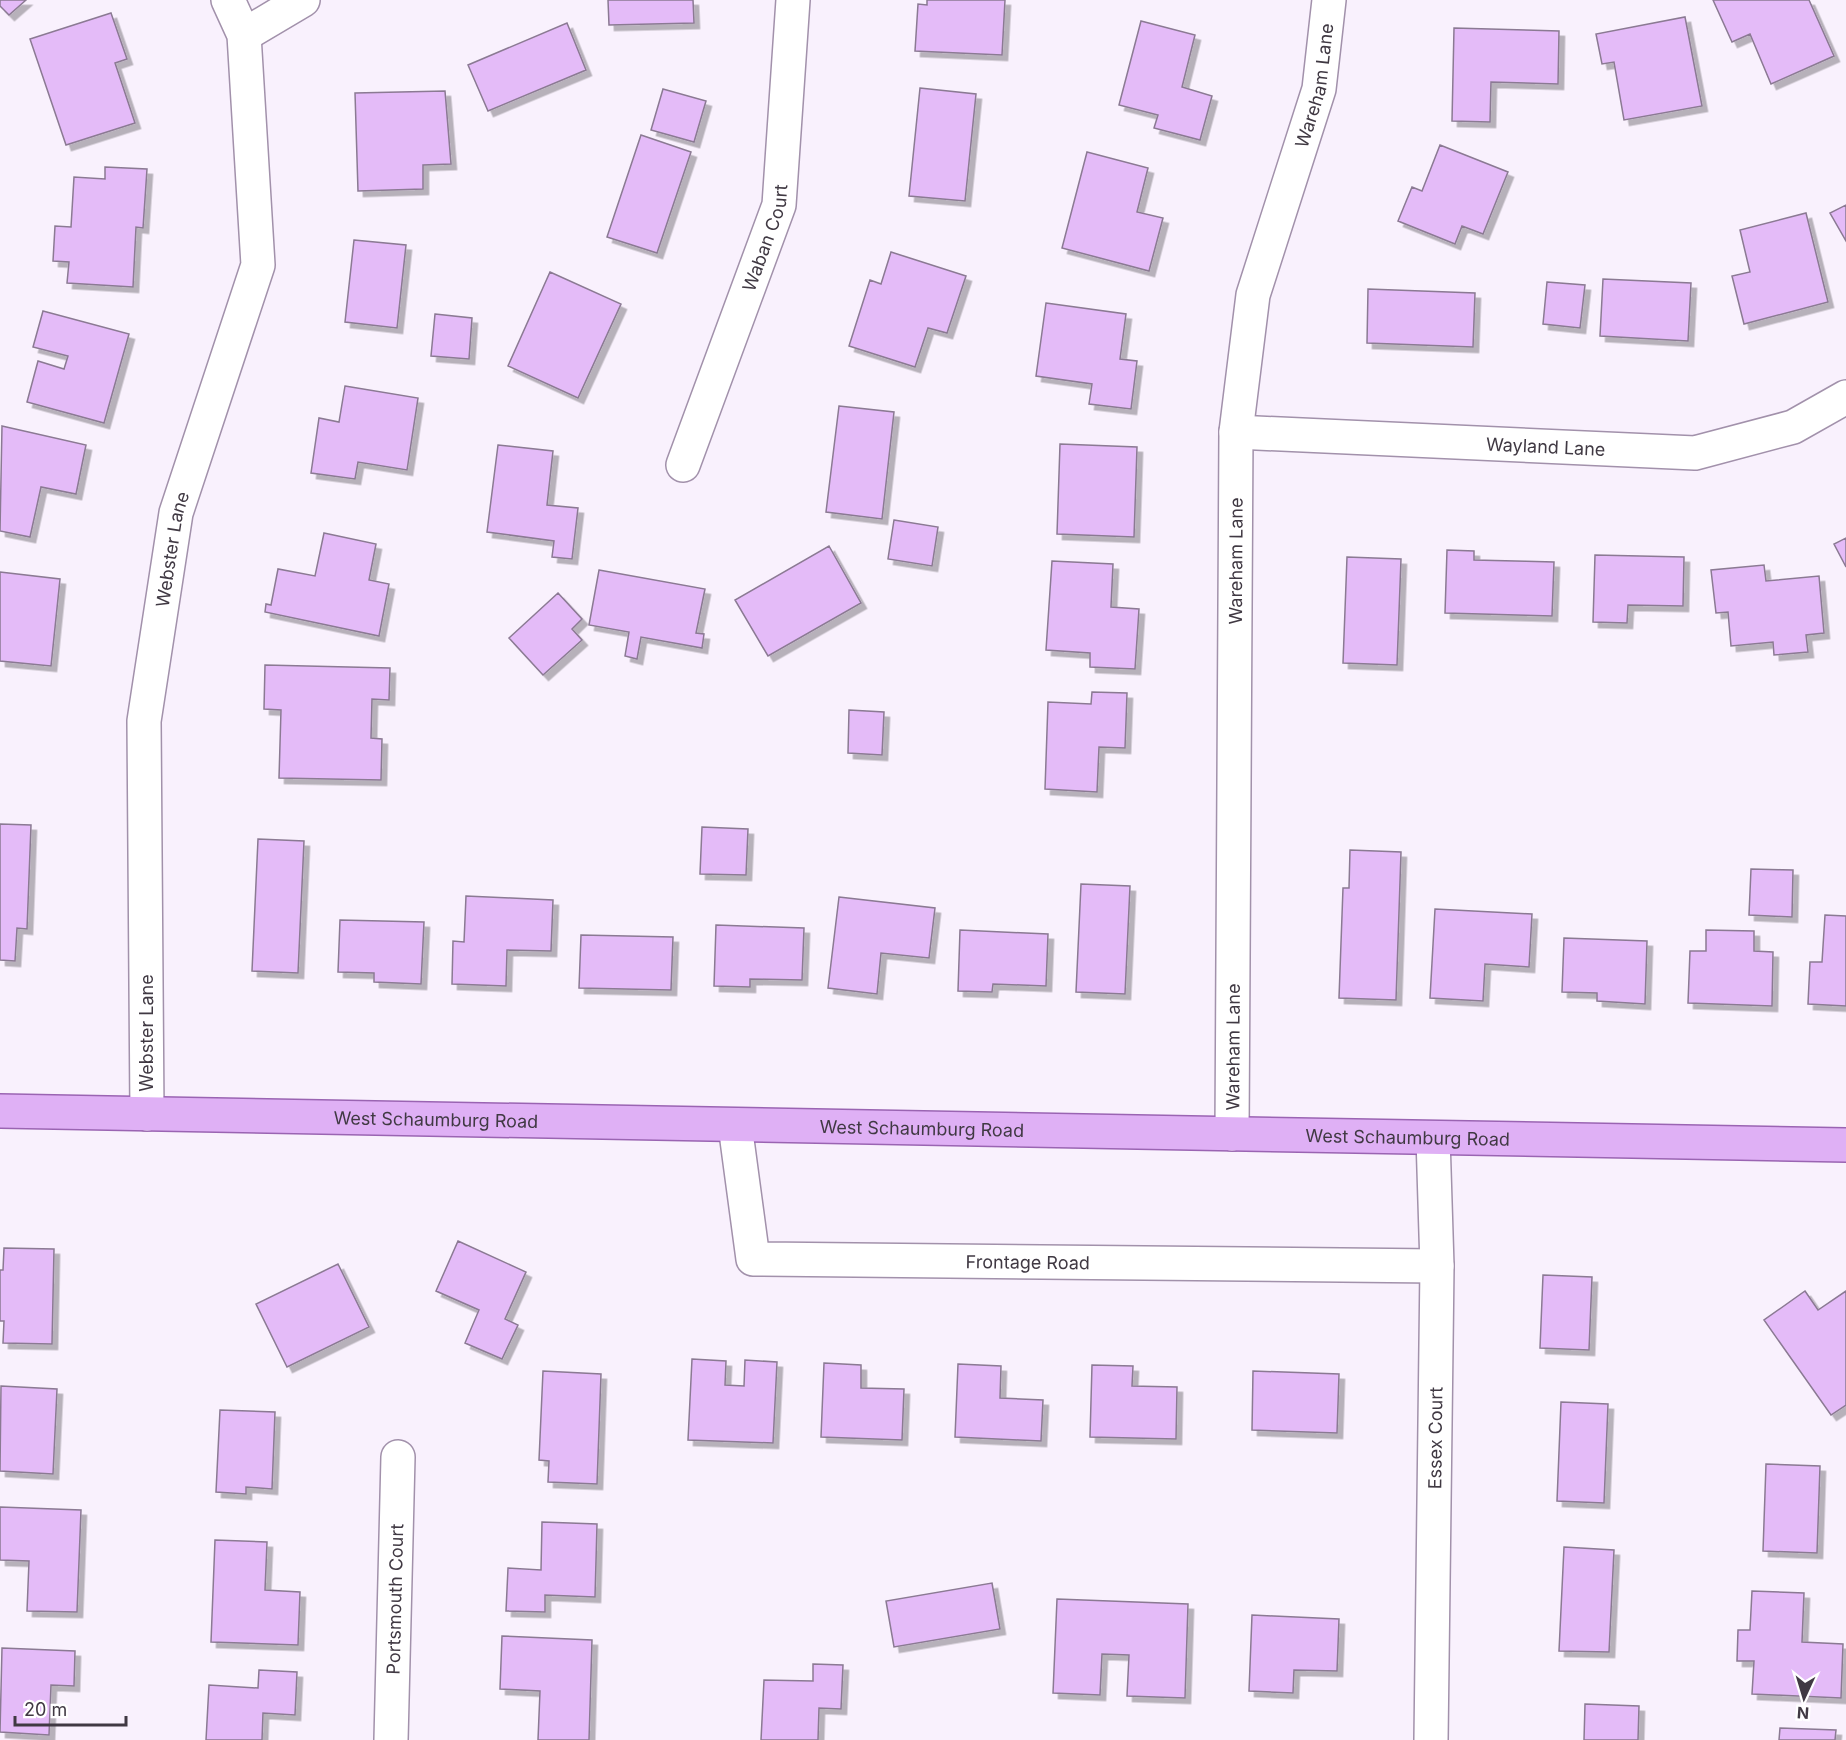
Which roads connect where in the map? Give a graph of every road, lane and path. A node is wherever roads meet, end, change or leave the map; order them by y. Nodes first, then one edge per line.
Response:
1 (228, 0) edge
2 (303, 0) edge
3 (793, 0) edge
4 (1329, 0) edge
5 (244, 35) junction
6 (1846, 397) edge
7 (1236, 432) junction
8 (683, 465) dead end
9 (0, 1111) edge
10 (147, 1114) junction
11 (735, 1125) junction
12 (1232, 1134) junction
13 (1433, 1138) junction
14 (1846, 1145) edge
15 (1437, 1266) junction
16 (398, 1457) dead end
17 (392, 1740) edge
18 (1431, 1740) edge

1 - 5 street, Webster Lane
2 - 5 street
3 - 8 street, Waban Court
4 - 7 street, Wareham Lane
5 - 10 street, Webster Lane
6 - 7 street, Wayland Lane
7 - 12 street, Wareham Lane
9 - 10 main road, West Schaumburg Road
10 - 11 main road, West Schaumburg Road
11 - 12 main road, West Schaumburg Road
11 - 15 street, Frontage Road
12 - 13 main road, West Schaumburg Road
13 - 14 main road, West Schaumburg Road
13 - 15 street, Essex Court
15 - 18 street, Essex Court
16 - 17 street, Portsmouth Court

